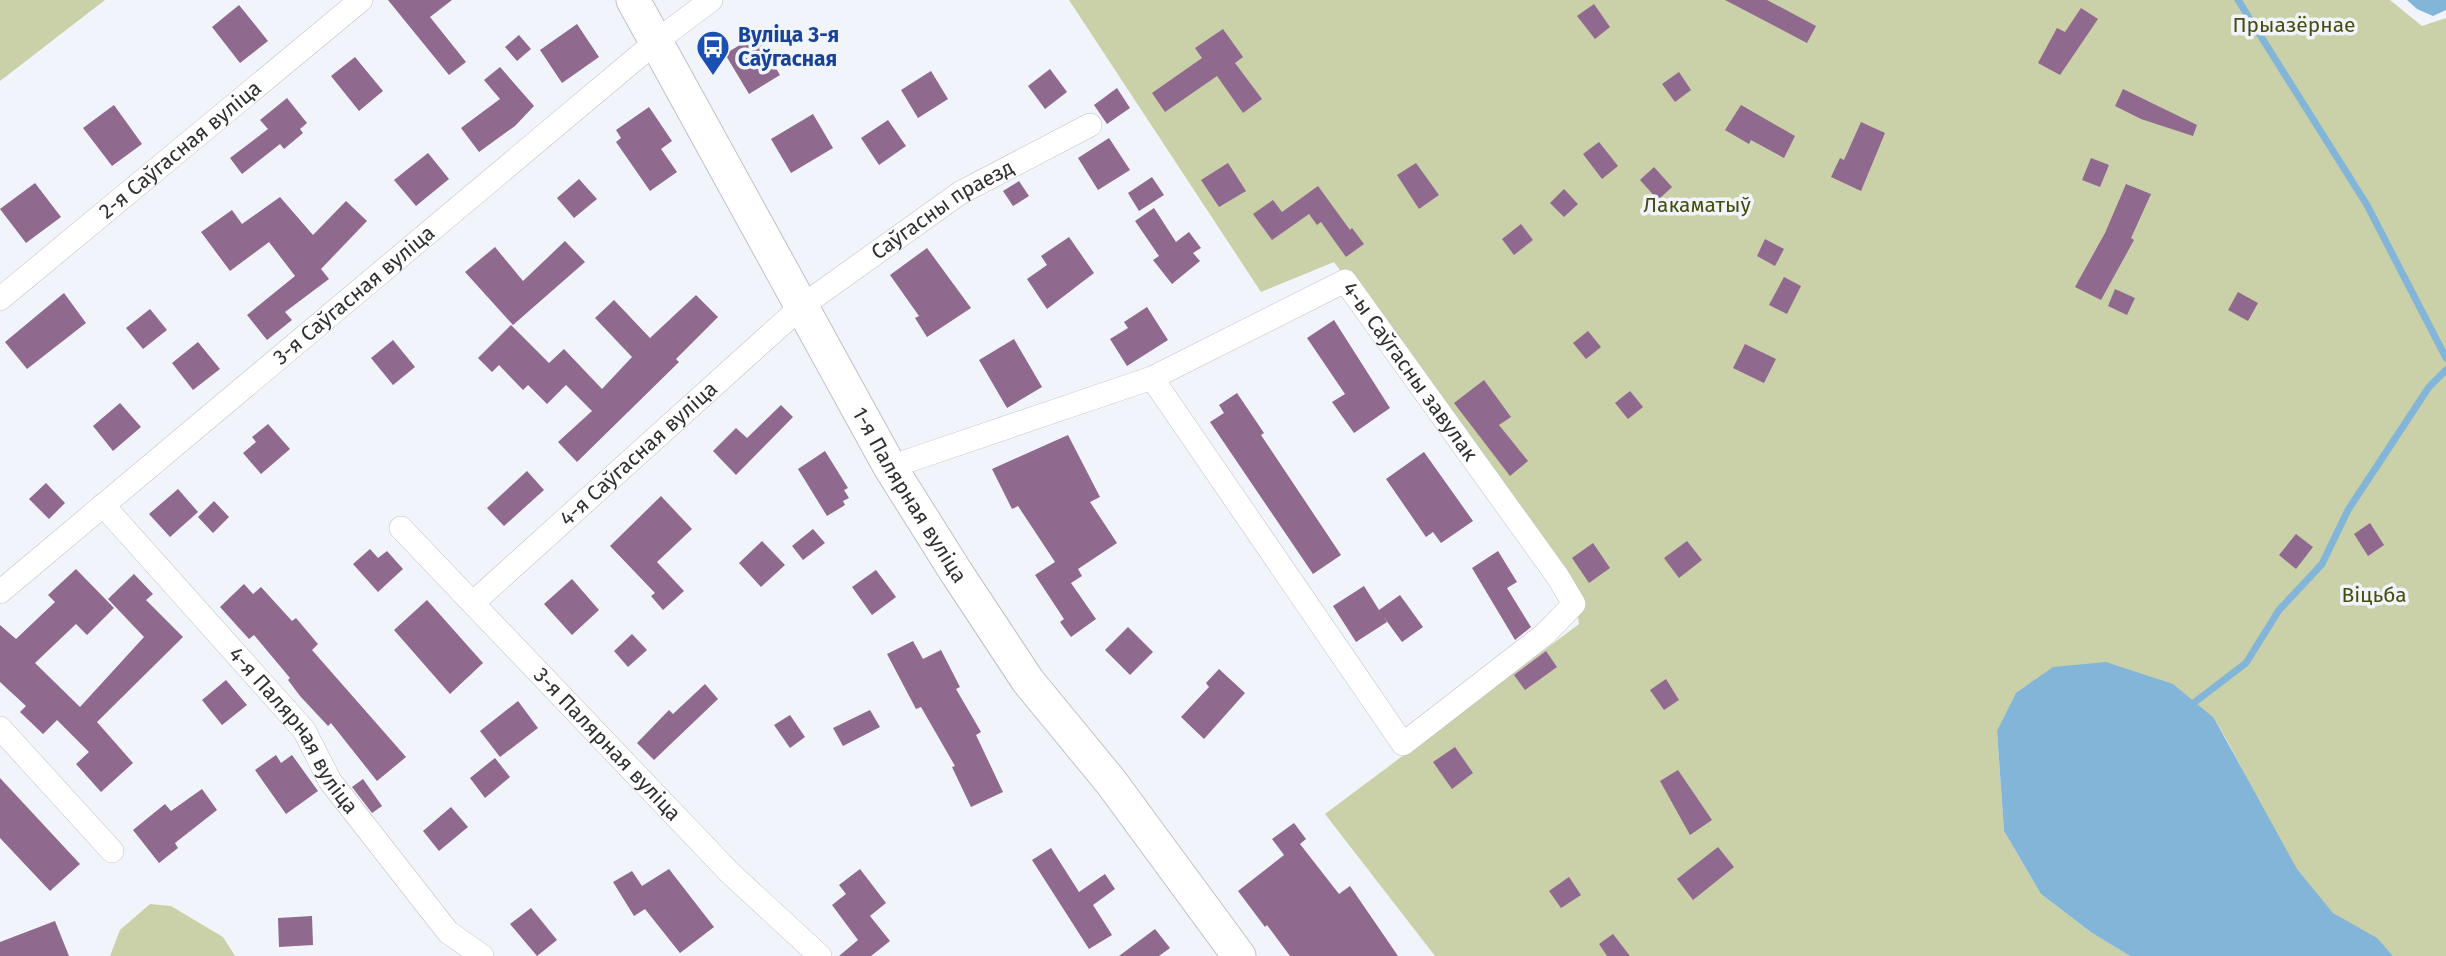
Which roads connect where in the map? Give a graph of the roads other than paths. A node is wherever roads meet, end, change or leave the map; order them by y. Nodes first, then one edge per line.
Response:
1 (360, 0) edge
2 (633, 0) edge
3 (711, 0) edge
4 (658, 40) junction
5 (1090, 125) dead end
6 (0, 299) edge
7 (802, 306) junction
8 (1152, 378) junction
9 (890, 467) junction
10 (103, 505) junction
11 (401, 528) dead end
12 (0, 592) edge
13 (475, 601) junction
14 (0, 728) edge
15 (111, 851) dead end
16 (482, 956) edge
17 (820, 956) edge
18 (1239, 956) edge

1 - 6 street, 2-я Саўгасная вуліца
2 - 4 street, 1-я Палярная вуліца
3 - 4 street, 3-я Саўгасная вуліца
4 - 7 street, 1-я Палярная вуліца
4 - 10 street, 3-я Саўгасная вуліца
5 - 7 street, Саўгасны праезд
7 - 9 street, 1-я Палярная вуліца
7 - 13 street, 4-я Саўгасная вуліца
8 - 8 street, 4-ы Саўгасны завулак
8 - 9 street, 4-ы Саўгасны завулак
9 - 18 street, 1-я Палярная вуліца
10 - 12 street, 3-я Саўгасная вуліца
10 - 16 street, 4-я Палярная вуліца
11 - 13 street, 3-я Палярная вуліца
13 - 17 street, 3-я Палярная вуліца
14 - 15 street

